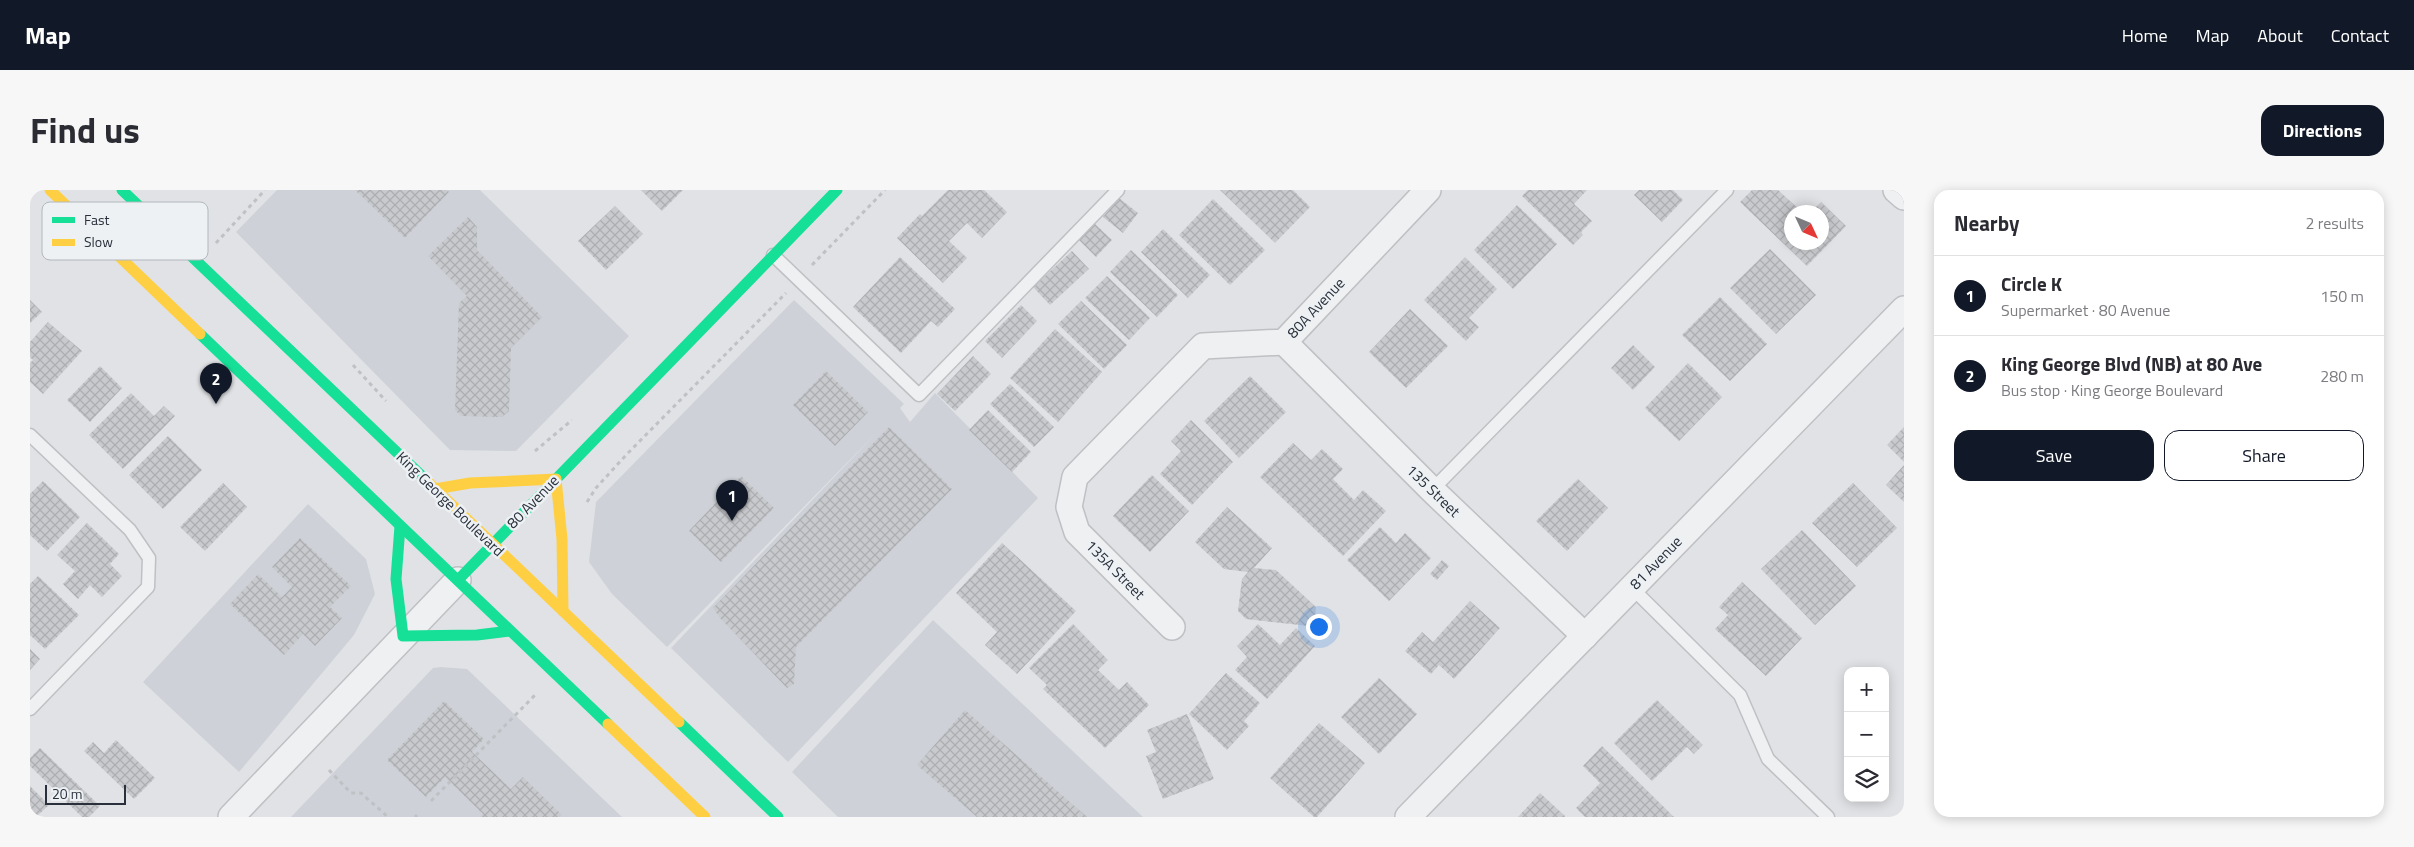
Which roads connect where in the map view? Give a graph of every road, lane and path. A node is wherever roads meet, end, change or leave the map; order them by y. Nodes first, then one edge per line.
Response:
1 (50, 190) edge
2 (122, 190) edge
3 (265, 190) edge
4 (837, 190) edge
5 (884, 190) edge
6 (1118, 190) edge
7 (1428, 190) edge
8 (1727, 190) edge
9 (1896, 190) edge
10 (1904, 197) edge
11 (62, 202) edge
12 (134, 202) edge
13 (208, 252) edge
14 (773, 255) junction
15 (123, 260) edge
16 (195, 260) edge
17 (201, 260) edge
18 (198, 263) junction
19 (806, 271) dead end
20 (789, 290) dead end
21 (1904, 309) edge
22 (1284, 342) junction
23 (353, 364) dead end
24 (389, 405) dead end
25 (573, 419) dead end
26 (30, 435) edge
27 (534, 452) dead end
28 (556, 479) junction
29 (435, 489) junction
30 (1432, 490) junction
31 (586, 504) dead end
32 (1069, 507) joint
33 (400, 526) junction
34 (493, 544) junction
35 (458, 580) junction
36 (1632, 588) junction
37 (562, 611) junction
38 (1172, 627) dead end
39 (510, 631) junction
40 (403, 636) junction
41 (1585, 636) junction
42 (536, 694) dead end
43 (30, 709) edge
44 (329, 770) dead end
45 (431, 802) dead end
46 (231, 817) edge
47 (388, 817) edge
48 (705, 817) edge
49 (778, 817) edge
50 (1408, 817) edge
51 (1828, 817) edge

1 - 11 main road
2 - 12 main road, King George Boulevard
3 - 13 path
4 - 14 main road, 80 Avenue
5 - 19 path
6 - 14 lane
7 - 22 street, 80A Avenue
8 - 30 lane
9 - 10 street
14 - 28 main road, 80 Avenue
15 - 33 main road
16 - 18 main road, King George Boulevard
17 - 18 path
18 - 29 main road, King George Boulevard
20 - 31 path
21 - 36 street, 81 Avenue
22 - 30 street, 135 Street
22 - 32 street, 80A Avenue
23 - 24 path
25 - 27 path
26 - 43 lane
28 - 29 main road
28 - 34 main road, 80 Avenue
28 - 37 main road
29 - 34 main road, King George Boulevard
30 - 41 street, 135 Street
32 - 38 street, 135A Street
33 - 35 main road
33 - 40 main road
34 - 35 main road, 80 Avenue
34 - 37 main road, King George Boulevard
35 - 39 main road
35 - 40 street, 80 Avenue
36 - 41 street, 81 Avenue
36 - 51 lane
37 - 49 main road, King George Boulevard
39 - 40 main road
39 - 48 main road
40 - 46 street, 80 Avenue
41 - 50 street, 81 Avenue
42 - 45 path
44 - 47 path

